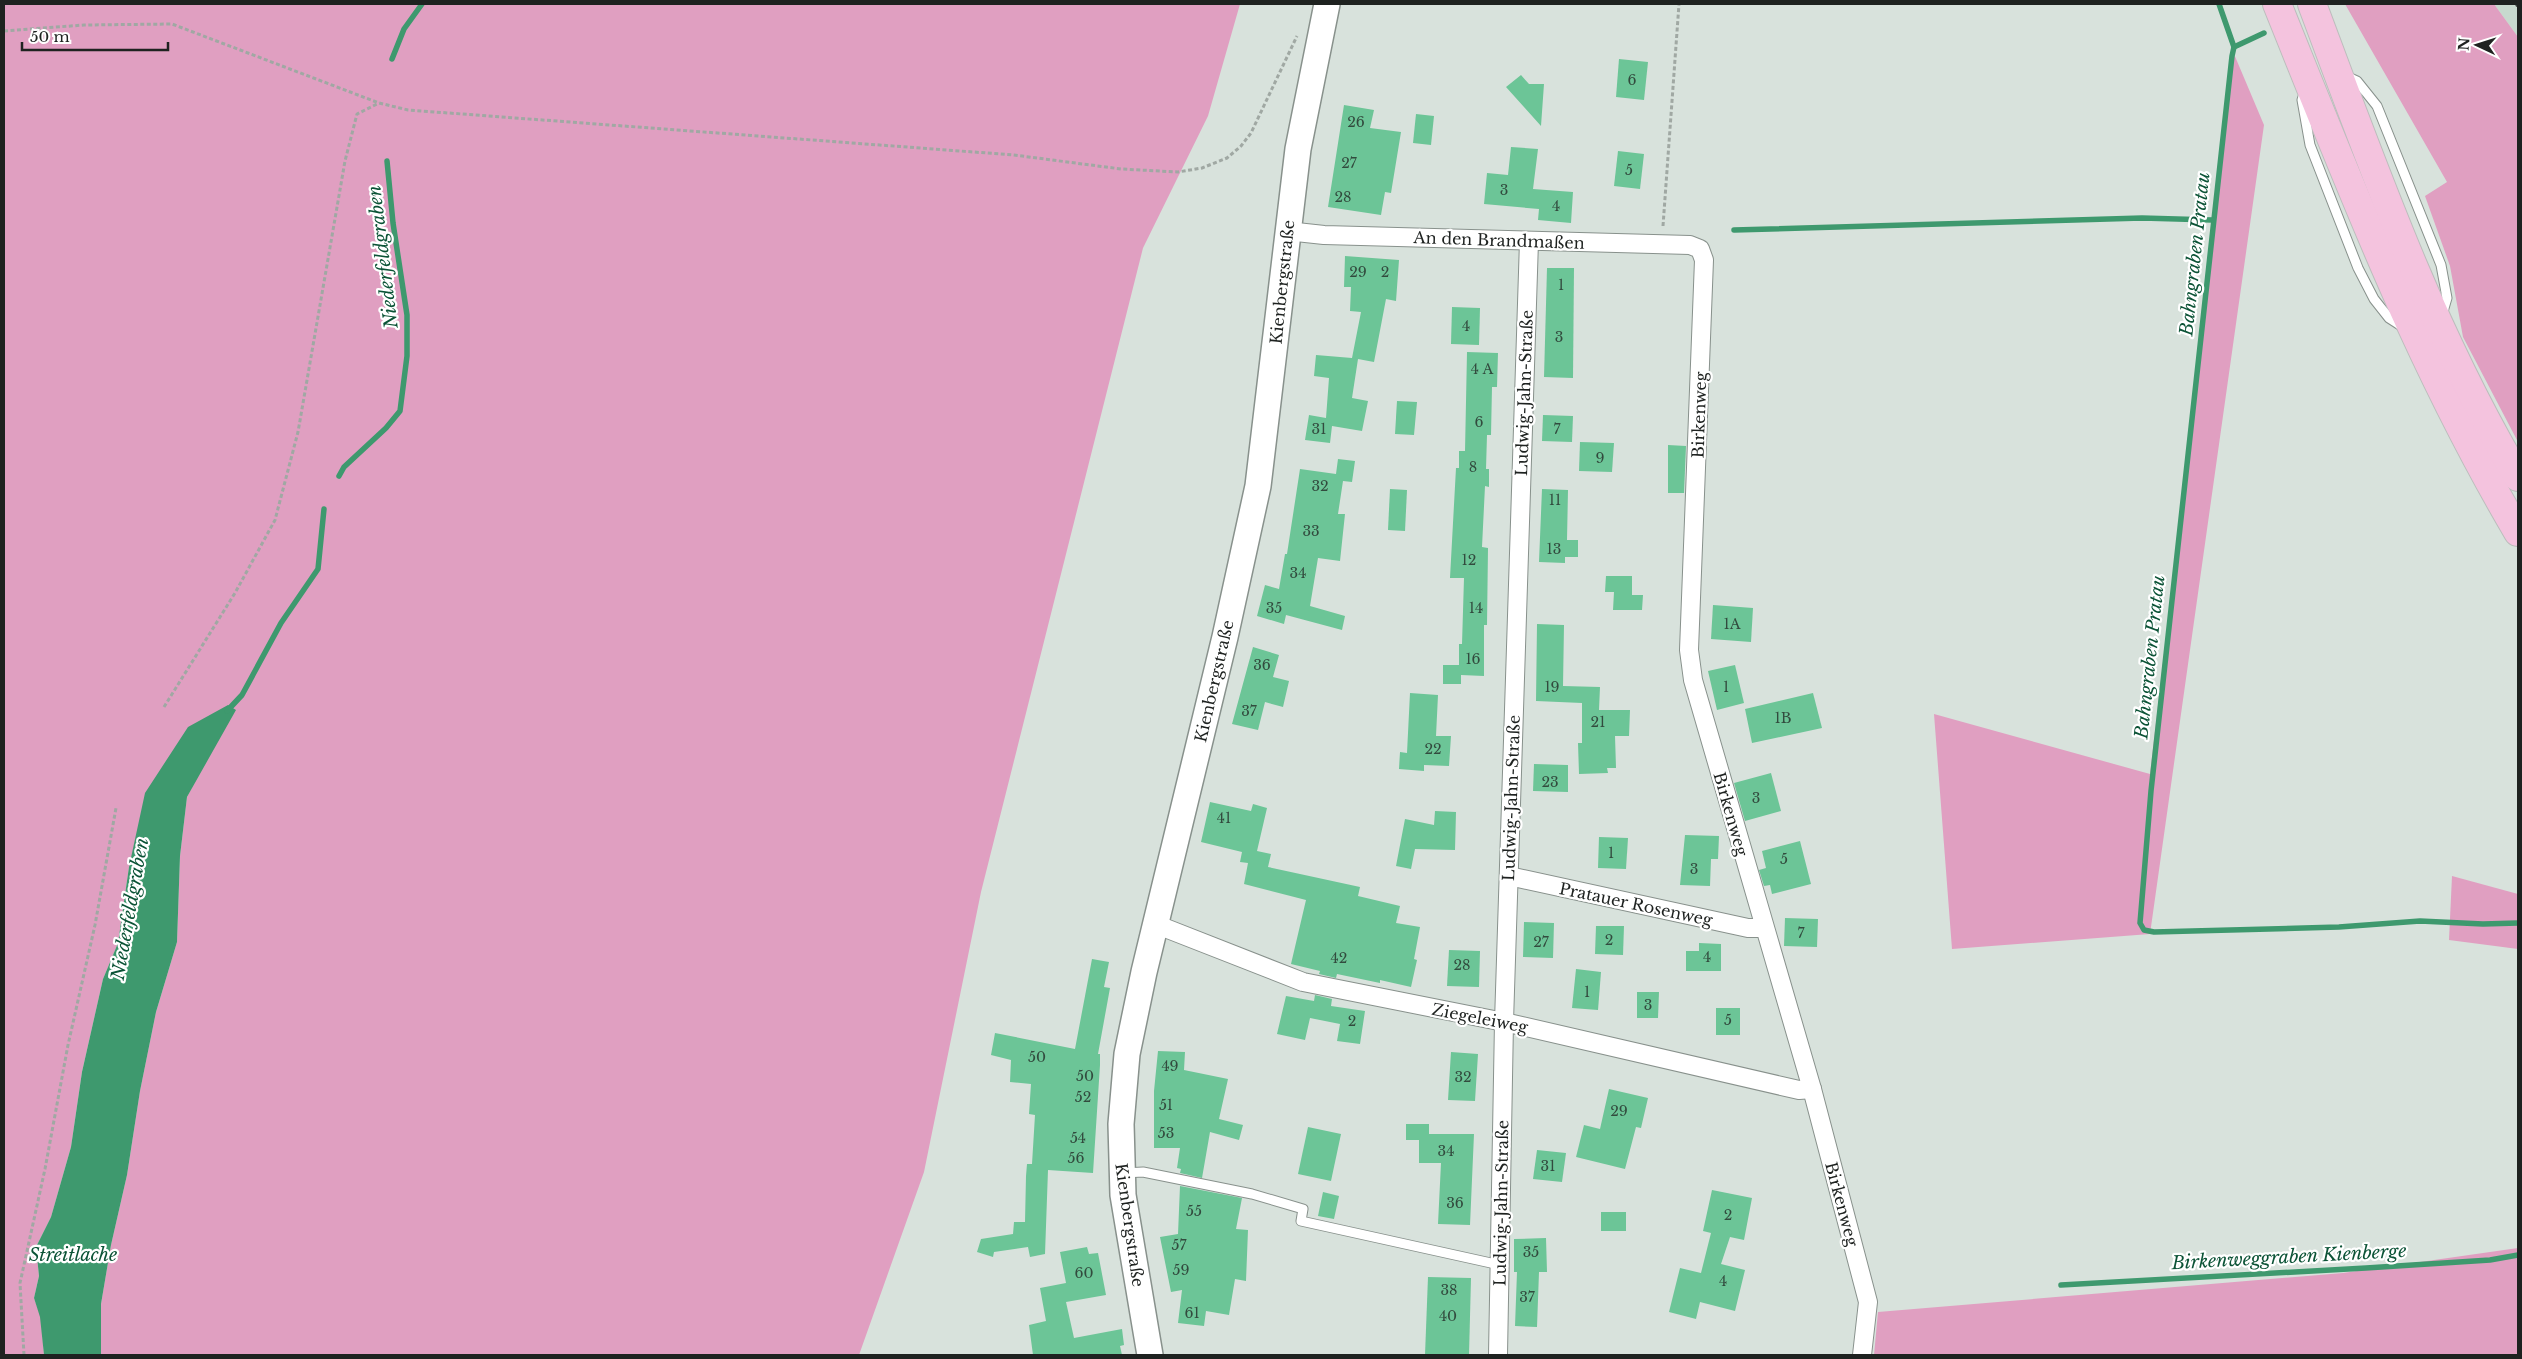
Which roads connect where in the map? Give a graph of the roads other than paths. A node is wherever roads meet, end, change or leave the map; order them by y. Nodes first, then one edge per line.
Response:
1 (1327, 4) edge
2 (2277, 4) edge
3 (2312, 4) edge
4 (1287, 231) junction
5 (1529, 241) junction
6 (1704, 260) joint
7 (2518, 477) edge
8 (2518, 532) edge
9 (1509, 876) junction
10 (1155, 924) junction
11 (1764, 928) junction
12 (1504, 1022) junction
13 (1812, 1089) junction
14 (1121, 1173) junction
15 (1500, 1265) junction
16 (1150, 1355) edge
17 (1498, 1355) edge
18 (1862, 1355) edge

1 - 4 main road, Kienbergstraße
2 - 8 main road
3 - 7 main road
4 - 5 street, An den Brandmaßen
4 - 10 main road, Kienbergstraße
5 - 6 street, An den Brandmaßen
5 - 9 street, Ludwig-Jahn-Straße
6 - 11 street, Birkenweg
9 - 11 street, Pratauer Rosenweg
9 - 12 street, Ludwig-Jahn-Straße
10 - 12 street, Ziegeleiweg
10 - 14 main road, Kienbergstraße
11 - 13 street, Birkenweg
12 - 13 street, Ziegeleiweg
12 - 15 street, Ludwig-Jahn-Straße
13 - 18 street, Birkenweg
14 - 15 lane
14 - 16 main road, Kienbergstraße
15 - 17 street, Ludwig-Jahn-Straße

